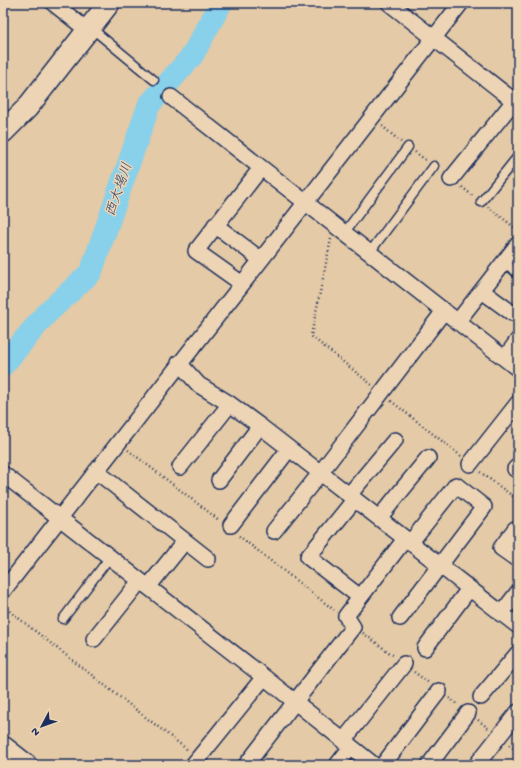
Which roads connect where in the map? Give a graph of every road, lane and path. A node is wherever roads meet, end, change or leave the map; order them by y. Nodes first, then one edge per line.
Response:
1 (53, 3) edge
2 (109, 3) edge
3 (389, 3) edge
4 (460, 3) edge
5 (88, 28) junction
6 (433, 37) junction
7 (154, 80) dead end
8 (171, 97) dead end
9 (516, 102) edge
10 (3, 132) edge
11 (408, 147) dead end
12 (518, 156) edge
13 (434, 166) dead end
14 (261, 168) junction
15 (451, 179) dead end
16 (305, 202) junction
17 (481, 202) dead end
18 (215, 226) junction
19 (345, 232) junction
20 (518, 244) edge
21 (370, 252) junction
22 (260, 259) junction
23 (504, 262) junction
24 (518, 274) edge
25 (241, 283) junction
26 (482, 291) junction
27 (444, 311) junction
28 (512, 312) dead end
29 (458, 322) junction
30 (518, 340) edge
31 (505, 358) junction
32 (179, 363) junction
33 (518, 369) edge
34 (518, 403) edge
35 (230, 404) junction
36 (260, 426) junction
37 (395, 440) dead end
38 (124, 446) dead end
39 (290, 449) junction
40 (428, 458) dead end
41 (470, 464) dead end
42 (180, 466) dead end
43 (96, 471) junction
44 (321, 472) junction
45 (5, 480) edge
46 (219, 480) dead end
47 (352, 497) junction
48 (59, 518) junction
49 (379, 518) junction
50 (230, 527) junction
51 (515, 529) dead end
52 (274, 530) dead end
53 (185, 541) junction
54 (408, 541) junction
55 (110, 557) junction
56 (208, 559) dead end
57 (518, 560) edge
58 (440, 566) junction
59 (144, 584) junction
60 (469, 589) junction
61 (3, 591) edge
62 (518, 592) edge
63 (360, 597) junction
64 (3, 606) edge
65 (336, 611) dead end
66 (501, 614) junction
67 (400, 618) dead end
68 (63, 619) dead end
69 (518, 626) edge
70 (361, 630) dead end
71 (94, 639) dead end
72 (425, 648) dead end
73 (518, 653) edge
74 (404, 664) junction
75 (264, 677) junction
76 (439, 691) junction
77 (481, 697) dead end
78 (295, 702) junction
79 (518, 712) edge
80 (468, 713) junction
81 (493, 732) dead end
82 (506, 742) dead end
83 (347, 744) junction
84 (3, 747) edge
85 (518, 752) edge
86 (196, 762) edge
87 (26, 765) edge
88 (247, 765) edge
89 (337, 765) edge
90 (374, 765) edge
91 (383, 765) edge
92 (429, 765) edge
93 (478, 765) edge

1 - 5 street
2 - 5 street
3 - 6 street
4 - 6 street
5 - 7 lane
5 - 10 street
6 - 9 street
6 - 16 street
8 - 14 street
9 - 15 street
11 - 19 lane
12 - 17 lane
13 - 21 lane
14 - 16 street
14 - 18 street
16 - 19 street
16 - 22 street
18 - 22 street
18 - 25 street
19 - 21 street
20 - 23 street
21 - 27 street
22 - 25 street
23 - 24 lane
23 - 26 street
25 - 32 street
26 - 28 street
26 - 29 street
27 - 29 street
27 - 44 street
29 - 31 street
30 - 31 street
31 - 33 street
32 - 35 street
32 - 43 street
34 - 41 street
35 - 36 street
35 - 42 street
36 - 39 street
36 - 46 street
37 - 47 street
38 - 50 path
39 - 44 street
39 - 50 street
40 - 49 street
43 - 48 street
43 - 53 street
44 - 47 street
44 - 52 street
45 - 48 street
47 - 49 street
47 - 63 street
48 - 55 street
48 - 61 street
49 - 54 street
50 - 65 path
51 - 57 street
53 - 56 street
53 - 59 street
54 - 58 street
54 - 58 street
54 - 63 street
55 - 59 street
55 - 68 lane
58 - 60 street
58 - 67 street
59 - 71 street
59 - 75 street
60 - 66 street
60 - 72 street
62 - 66 street
63 - 78 street
64 - 86 path
66 - 69 street
70 - 74 path
73 - 77 street
74 - 76 path
74 - 83 street
75 - 78 street
75 - 86 street
76 - 80 path
76 - 91 street
78 - 83 street
78 - 88 street
79 - 93 street
80 - 81 path
80 - 92 street
82 - 85 path
83 - 89 street
83 - 90 street
84 - 87 street

